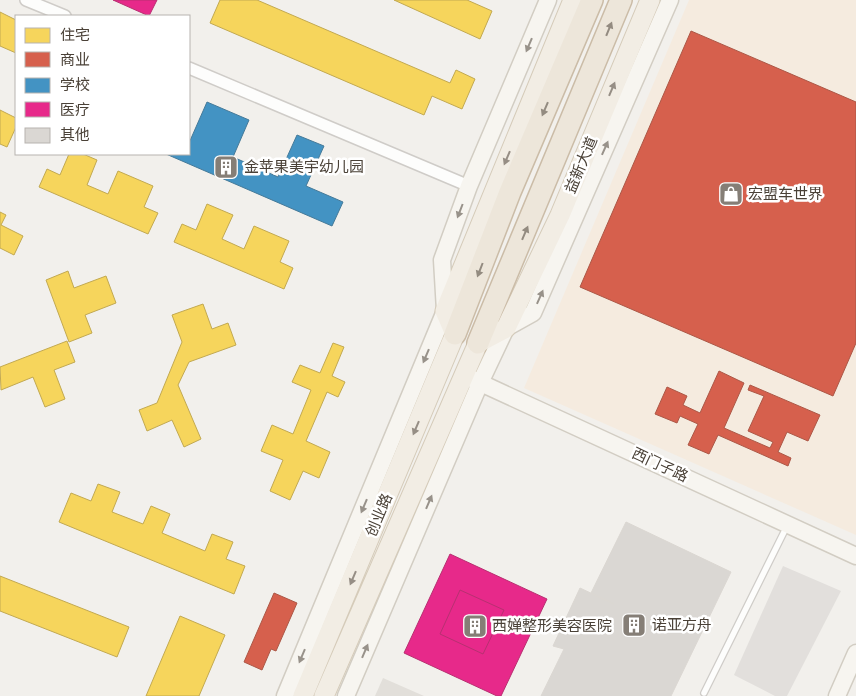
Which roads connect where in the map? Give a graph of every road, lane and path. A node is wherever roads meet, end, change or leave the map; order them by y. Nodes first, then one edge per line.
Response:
1 (26, 0) edge
2 (548, 0) edge
3 (573, 0) edge
4 (592, 0) edge
5 (621, 0) edge
6 (650, 0) edge
7 (670, 0) edge
8 (63, 15) edge
9 (190, 68) edge
10 (469, 186) junction
11 (503, 188) junction
12 (445, 311) junction
13 (506, 328) junction
14 (455, 334) junction
15 (478, 343) junction
16 (472, 379) junction
17 (788, 524) junction
18 (856, 556) edge
19 (856, 652) edge
20 (704, 693) dead end
21 (285, 696) edge
22 (303, 696) edge
23 (324, 696) edge
24 (346, 696) edge
25 (837, 696) edge

1 - 8 street
2 -> 10 street
3 -> 11 main road
4 -> 11 highway
15 -> 5 highway
13 -> 6 main road, 益新大道
13 -> 7 street
9 - 10 street
10 -> 12 street
11 - 12 main road
11 -> 14 highway
12 - 14 main road
12 -> 21 street
13 - 15 main road
13 - 16 street
14 -> 22 main road, 创业路
15 - 16 main road, 创业路
16 - 17 street, 西门子路
16 - 23 main road, 创业路
24 -> 16 street
17 - 18 street, 西门子路
17 - 20 lane
19 - 25 street

